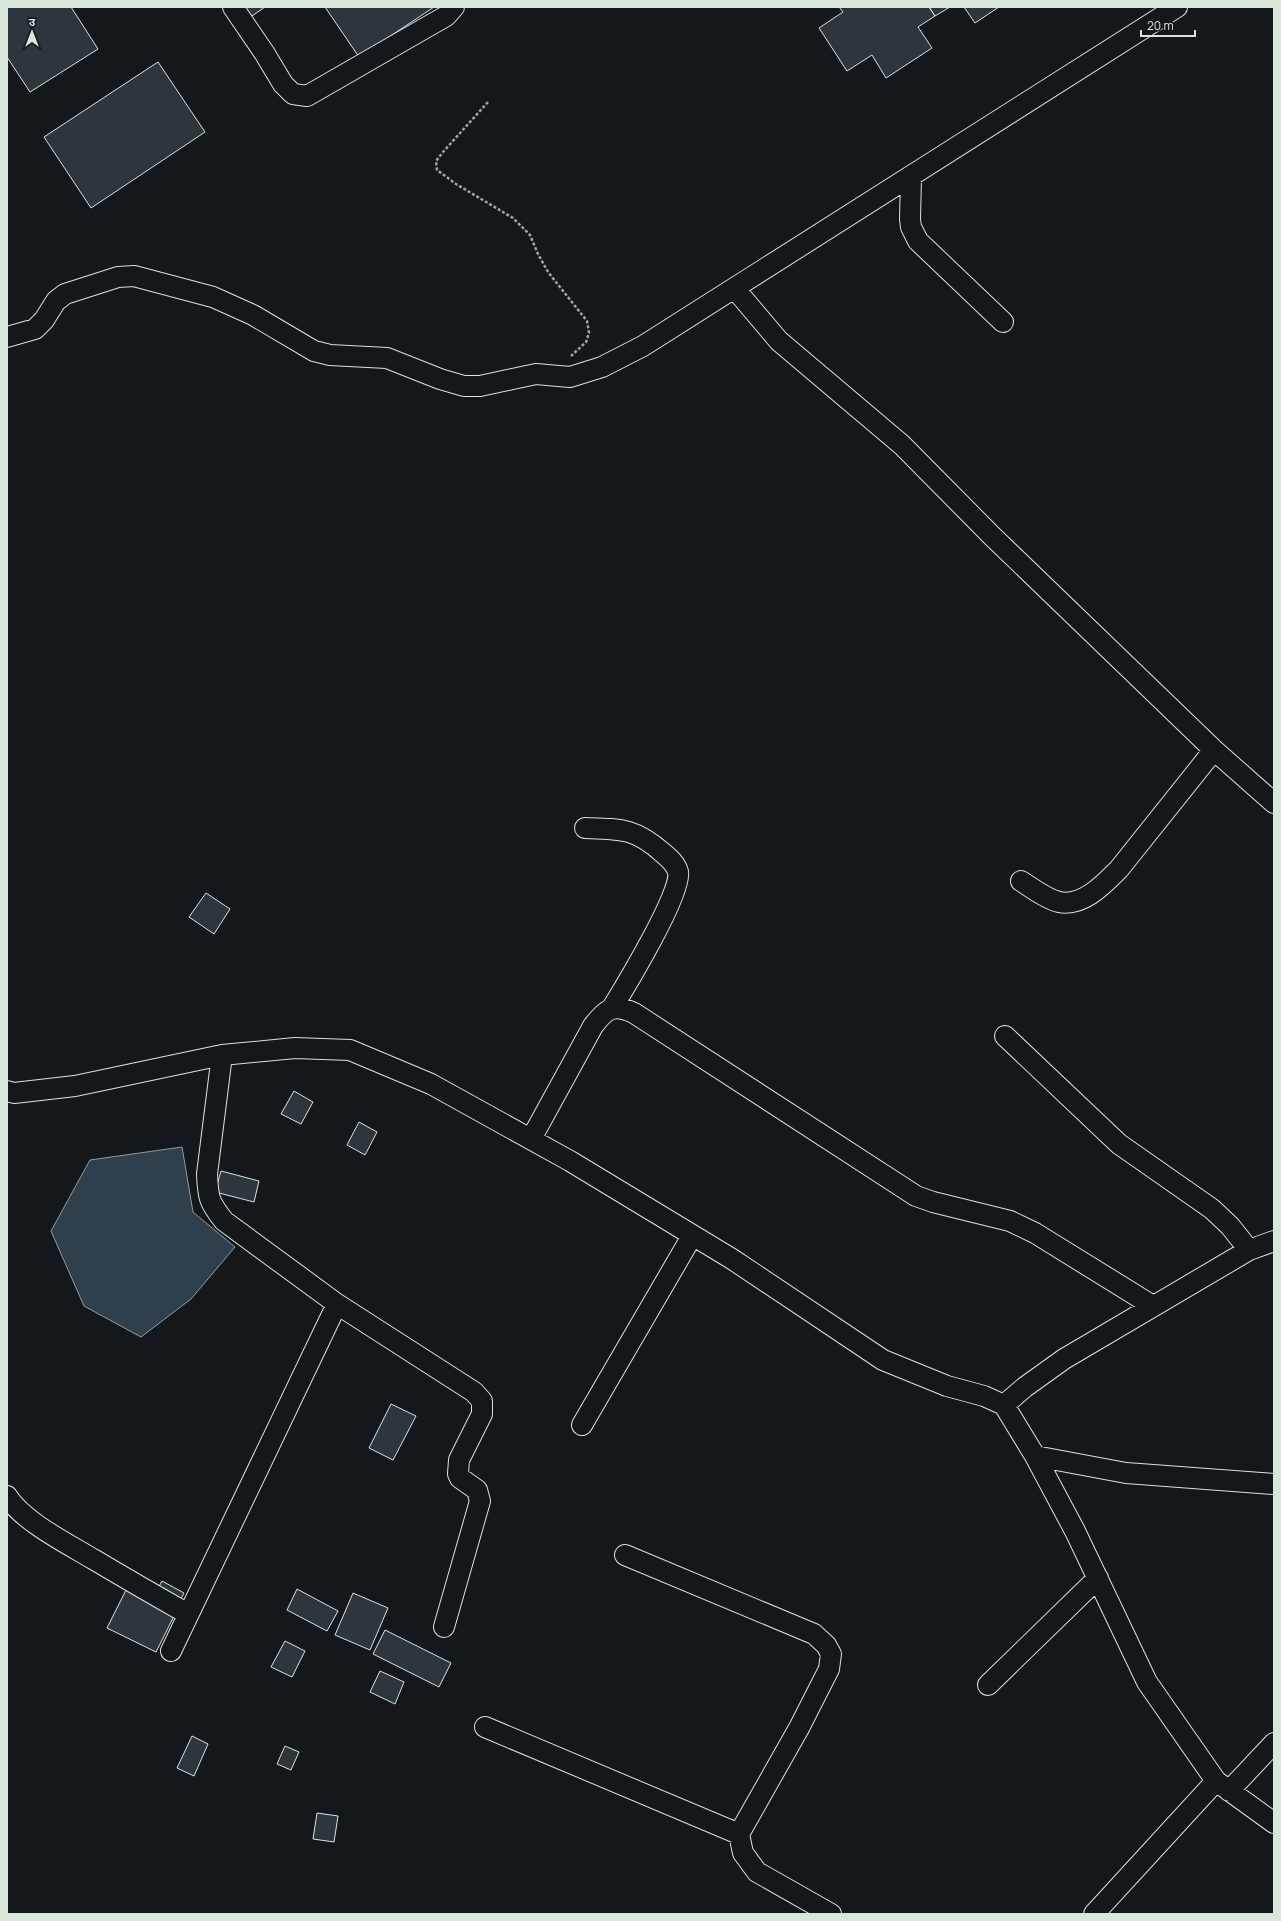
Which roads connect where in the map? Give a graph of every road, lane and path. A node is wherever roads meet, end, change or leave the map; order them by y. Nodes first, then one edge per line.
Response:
1 (233, 7) edge
2 (454, 7) edge
3 (1177, 7) edge
4 (488, 102) dead end
5 (911, 177) junction
6 (735, 289) junction
7 (1003, 322) dead end
8 (7, 337) edge
9 (570, 356) dead end
10 (1214, 750) junction
11 (1274, 803) edge
12 (585, 828) dead end
13 (1021, 881) dead end
14 (612, 1008) junction
15 (1005, 1036) dead end
16 (222, 1055) junction
17 (9, 1095) edge
18 (531, 1140) junction
19 (692, 1236) junction
20 (1274, 1241) edge
21 (1249, 1250) junction
22 (337, 1304) junction
23 (1153, 1306) junction
24 (1004, 1405) junction
25 (582, 1425) dead end
26 (1035, 1456) junction
27 (1274, 1484) edge
28 (7, 1496) edge
29 (625, 1555) dead end
30 (1098, 1578) junction
31 (188, 1614) junction
32 (444, 1627) dead end
33 (170, 1651) dead end
34 (988, 1685) dead end
35 (485, 1727) dead end
36 (1274, 1743) edge
37 (1222, 1786) junction
38 (1274, 1823) edge
39 (739, 1834) junction
40 (831, 1914) edge
41 (1094, 1914) edge

1 - 2 street
3 - 5 street
4 - 9 path
5 - 6 street
5 - 7 street
6 - 8 street
6 - 10 street
10 - 11 street
10 - 13 street
12 - 14 street
14 - 18 street
14 - 23 street
15 - 21 street
16 - 17 street
16 - 18 street
16 - 22 street
18 - 19 street
19 - 24 street
19 - 25 street
20 - 21 street
21 - 23 street
22 - 31 street
22 - 32 street
23 - 24 street
24 - 26 street
26 - 27 street
26 - 30 street
28 - 31 street
29 - 39 street
30 - 34 street
30 - 37 street
31 - 33 street
35 - 39 street
36 - 37 street
37 - 38 street
37 - 41 street
39 - 40 street

